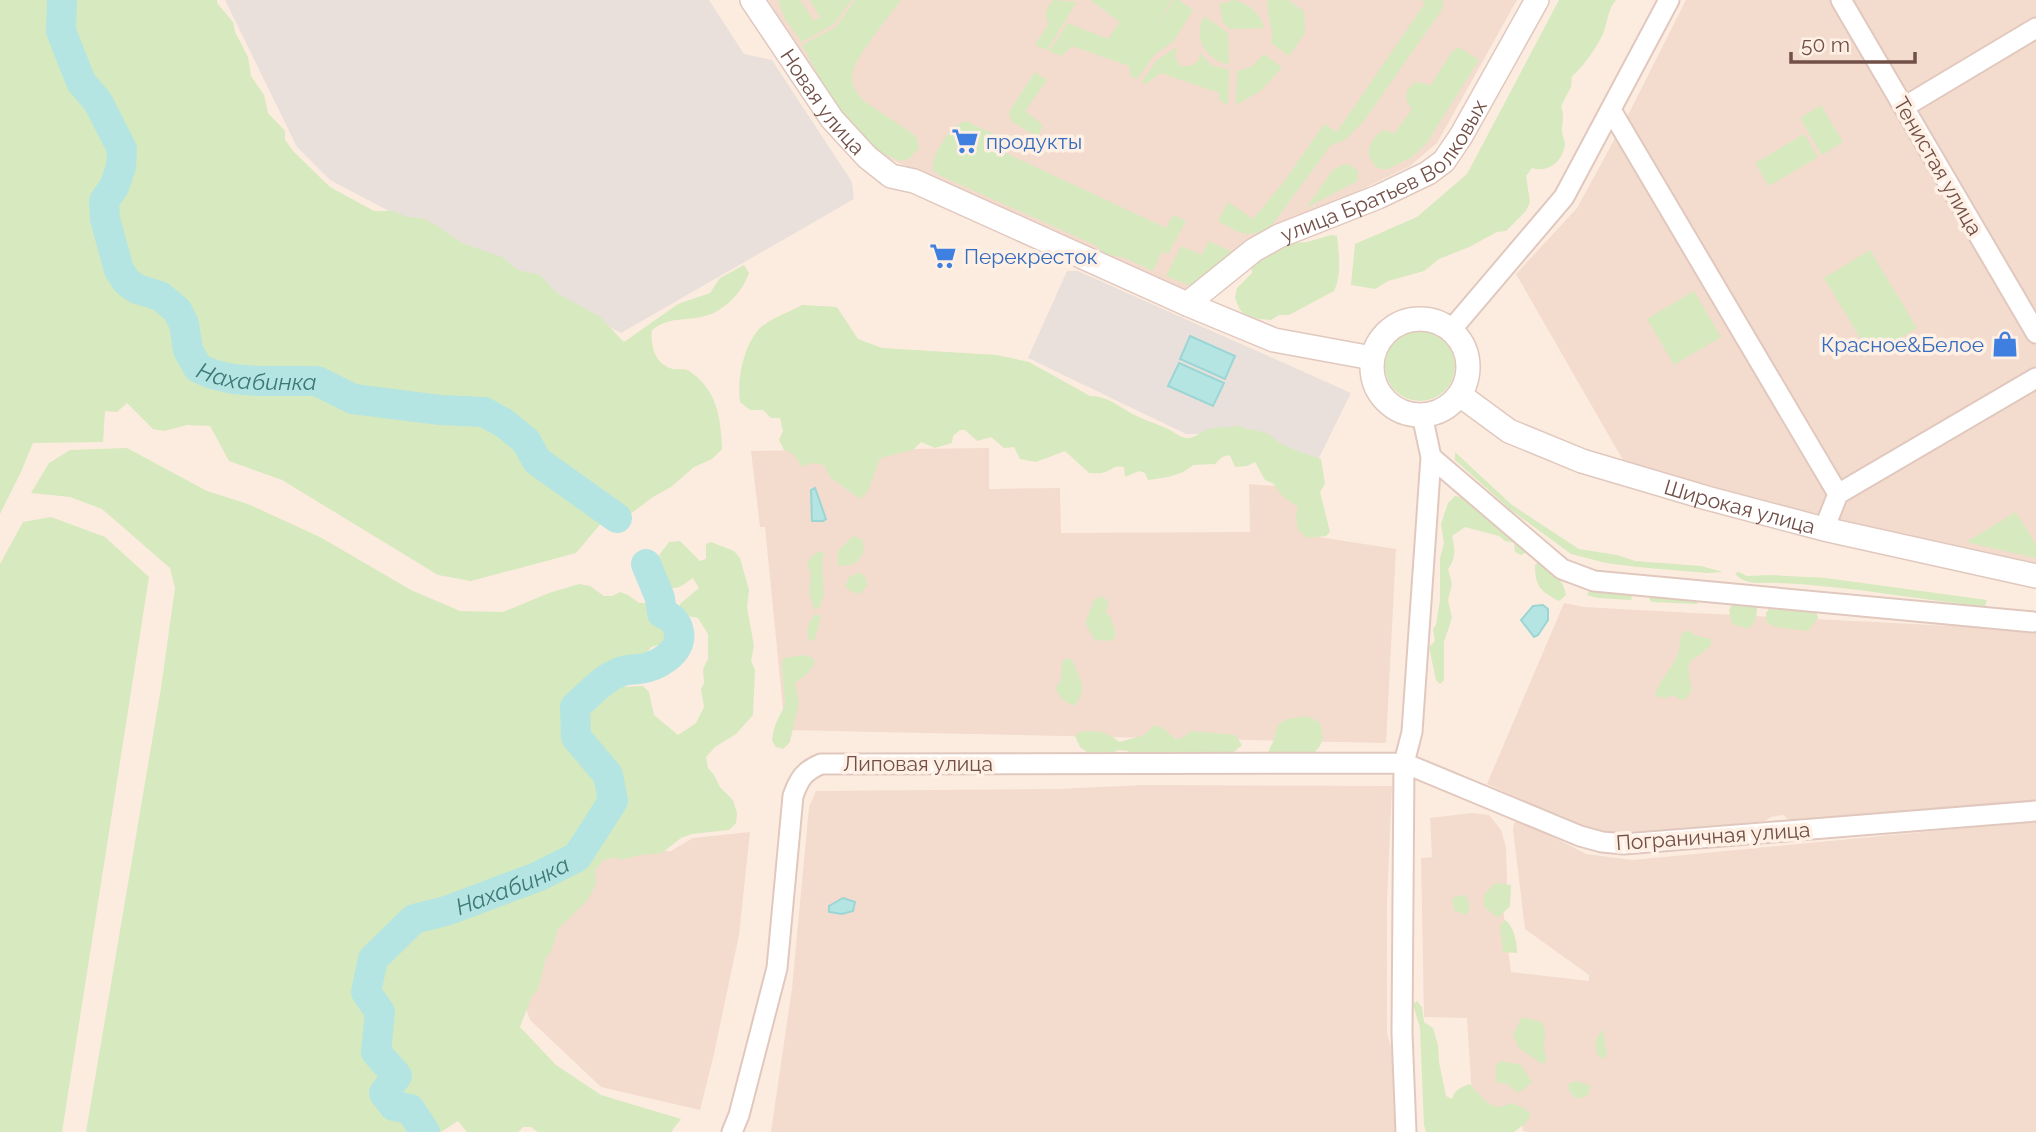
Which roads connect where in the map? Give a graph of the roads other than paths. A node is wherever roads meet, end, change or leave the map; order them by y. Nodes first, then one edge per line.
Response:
1 (752, 0) edge
2 (1537, 0) edge
3 (1669, 0) edge
4 (1841, 0) edge
5 (2036, 28) edge
6 (1903, 107) junction
7 (1611, 110) junction
8 (1187, 304) junction
9 (1451, 330) junction
10 (2036, 332) edge
11 (1372, 358) junction
12 (2036, 378) edge
13 (1460, 395) junction
14 (1422, 415) junction
15 (1431, 457) junction
16 (1838, 494) junction
17 (1824, 529) junction
18 (2036, 576) edge
19 (2033, 622) dead end
20 (1404, 763) junction
21 (2036, 811) edge
22 (732, 1132) edge
23 (1406, 1132) edge

1 - 8 street, Новая улица
2 - 8 street, улица Братьев Волковых
3 - 7 street
4 - 6 street, Тенистая улица
5 - 6 street
6 - 10 street, Тенистая улица
7 - 9 street
7 - 16 street
8 - 11 street, Новая улица
9 - 11 street
9 - 13 street
11 - 14 street
12 - 16 street
13 - 14 street
13 - 17 street, Широкая улица
14 - 15 street
15 - 19 street
15 - 20 street
16 - 17 street
17 - 18 street, Широкая улица
20 - 21 street, Пограничная улица
20 - 22 street, Липовая улица
20 - 23 street

